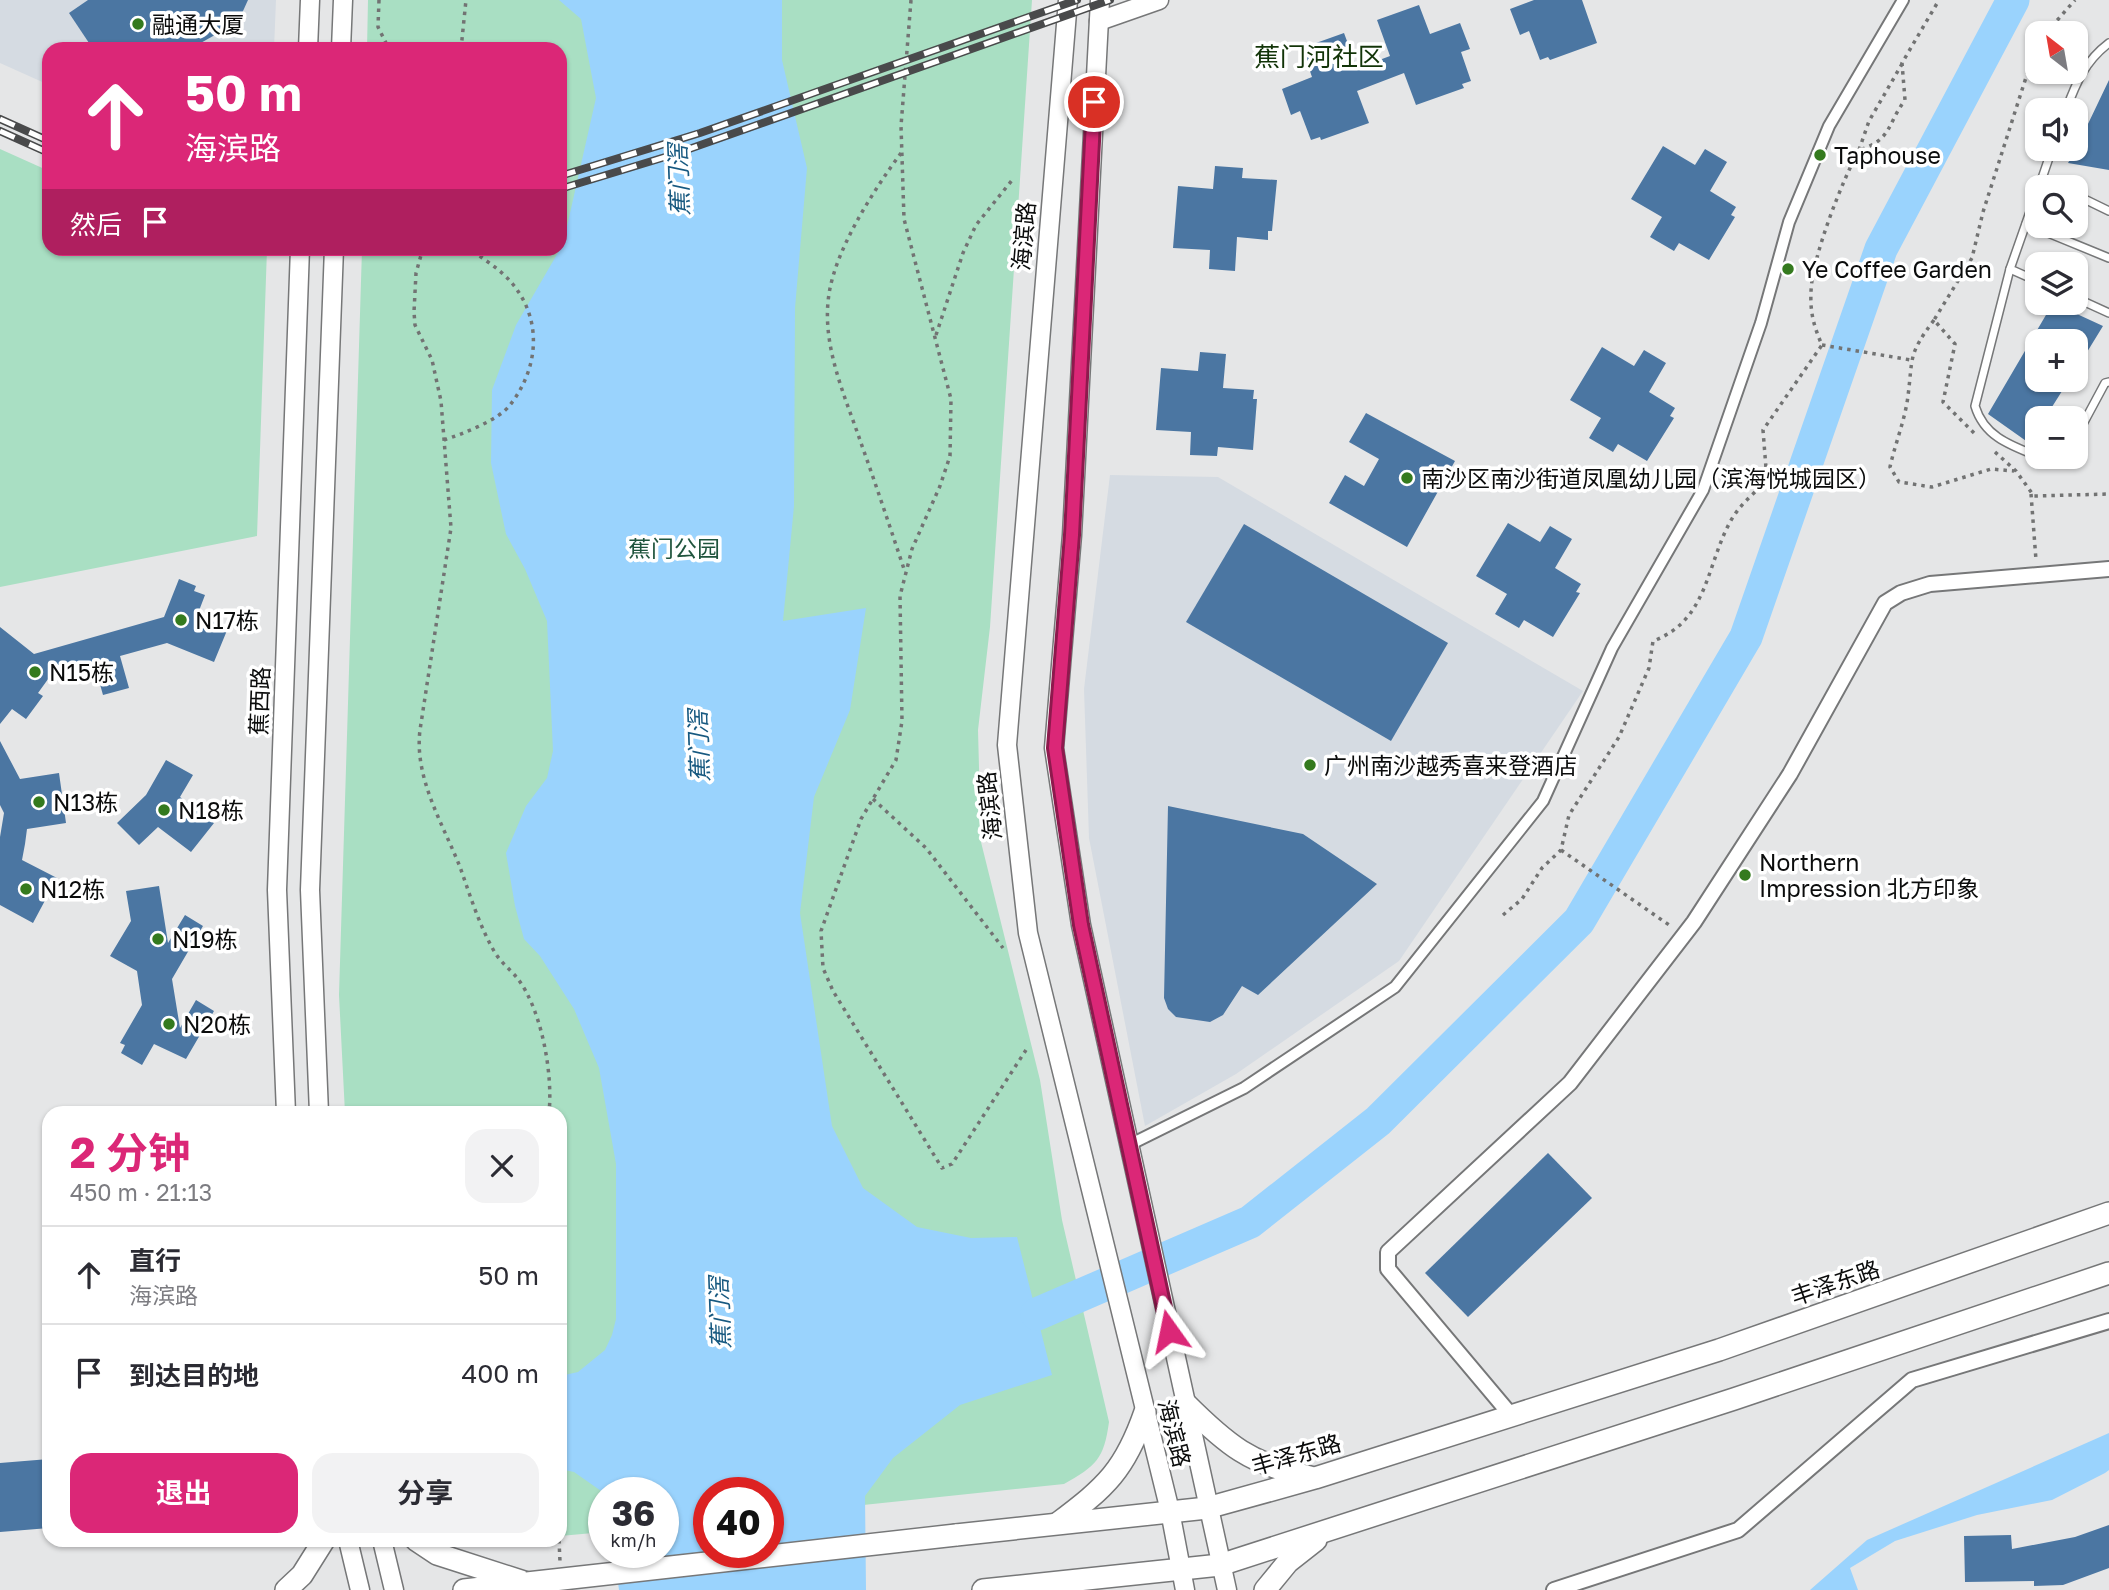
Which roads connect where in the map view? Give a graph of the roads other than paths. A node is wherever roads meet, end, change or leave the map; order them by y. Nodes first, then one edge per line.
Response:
1 (310, 0) edge
2 (343, 0) edge
3 (1068, 0) edge
4 (1100, 0) edge
5 (1159, 0) edge
6 (1903, 0) edge
7 (1099, 21) junction
8 (308, 42) edge
9 (341, 42) edge
10 (2109, 43) edge
11 (2070, 98) edge
12 (2088, 201) edge
13 (2109, 211) edge
14 (2025, 227) edge
15 (2060, 238) edge
16 (300, 256) edge
17 (334, 256) edge
18 (2109, 258) edge
19 (2010, 269) junction
20 (2025, 276) edge
21 (2088, 303) edge
22 (2109, 313) edge
23 (2109, 382) edge
24 (2088, 415) edge
25 (2025, 450) edge
26 (2109, 569) edge
27 (286, 1106) edge
28 (319, 1106) edge
29 (1129, 1145) junction
30 (2109, 1213) edge
31 (2109, 1273) edge
32 (2109, 1321) edge
33 (1185, 1403) junction
34 (1145, 1412) junction
35 (1510, 1414) junction
36 (1315, 1478) junction
37 (1207, 1508) junction
38 (1170, 1511) junction
39 (1057, 1524) junction
40 (1329, 1529) junction
41 (320, 1547) edge
42 (350, 1547) edge
43 (384, 1547) edge
44 (426, 1547) edge
45 (1220, 1565) junction
46 (1183, 1581) edge
47 (527, 1583) junction
48 (1061, 1583) junction
49 (286, 1590) edge
50 (360, 1590) edge
51 (394, 1590) edge
52 (464, 1590) edge
53 (983, 1590) edge
54 (1106, 1590) edge
55 (1227, 1590) edge
56 (1265, 1590) edge
57 (1554, 1590) edge

1 - 8 street
2 - 9 street
3 - 34 street, 海滨路
4 - 7 street
5 - 7 street
6 - 29 street
7 - 29 street
10 - 11 lane
12 - 13 lane
14 - 19 lane
15 - 18 lane
16 - 27 street, 蕉西路
17 - 28 street
19 - 20 lane
19 - 25 lane
21 - 22 lane
23 - 24 lane
26 - 35 street
29 - 33 street
30 - 35 main road, 丰泽东路
31 - 40 main road
32 - 57 street
33 - 36 main road
33 - 37 street
34 - 38 street, 海滨路
34 - 39 main road
35 - 36 main road, 丰泽东路
36 - 37 main road, 丰泽东路
37 - 38 main road, 丰泽东路
37 - 45 street
38 - 39 main road, 丰泽东路
38 - 46 street, 海滨路
39 - 47 main road, 丰泽东路, bridge
40 - 45 main road
40 - 56 main road
41 - 49 main road
42 - 50 street
43 - 51 street
44 - 47 main road
45 - 46 main road
45 - 55 street
46 - 48 main road
47 - 52 main road, 丰泽东路
48 - 53 main road
48 - 54 main road

